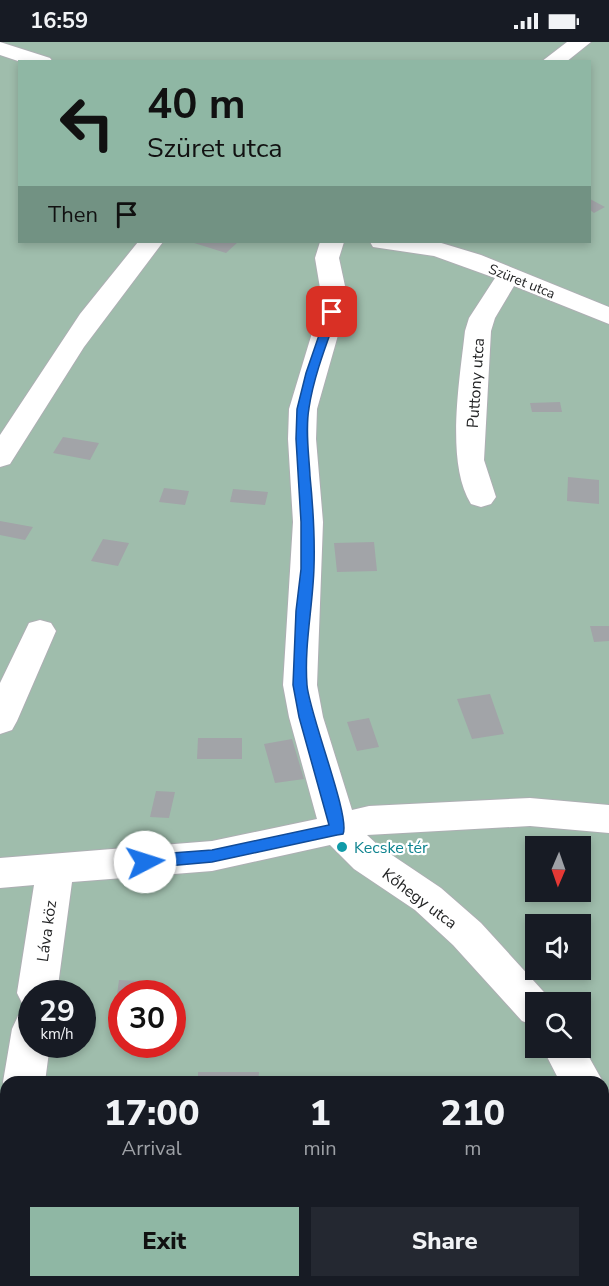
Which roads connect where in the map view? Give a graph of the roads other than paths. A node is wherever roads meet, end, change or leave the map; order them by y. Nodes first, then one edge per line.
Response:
1 (581, 42) edge
2 (0, 48) edge
3 (37, 60) edge
4 (554, 60) edge
5 (150, 243) edge
6 (332, 243) edge
7 (396, 243) edge
8 (424, 245) edge
9 (509, 276) junction
10 (609, 316) edge
11 (0, 458) edge
12 (481, 497) dead end
13 (40, 631) dead end
14 (0, 721) edge
15 (609, 819) edge
16 (337, 829) junction
17 (55, 870) junction
18 (0, 873) edge
19 (39, 980) edge
20 (525, 994) edge
21 (28, 1058) edge
22 (568, 1058) edge
23 (25, 1076) edge
24 (579, 1076) edge

1 - 4 street
2 - 3 street
5 - 11 street
6 - 16 street
7 - 8 street, Szüret utca
8 - 9 street, Szüret utca
9 - 10 street, Szüret utca
9 - 12 street, Puttony utca
13 - 14 street
15 - 16 street
16 - 17 street
16 - 20 street, Kőhegy utca
17 - 18 street
17 - 19 street, Láva köz
21 - 23 street
22 - 24 street

